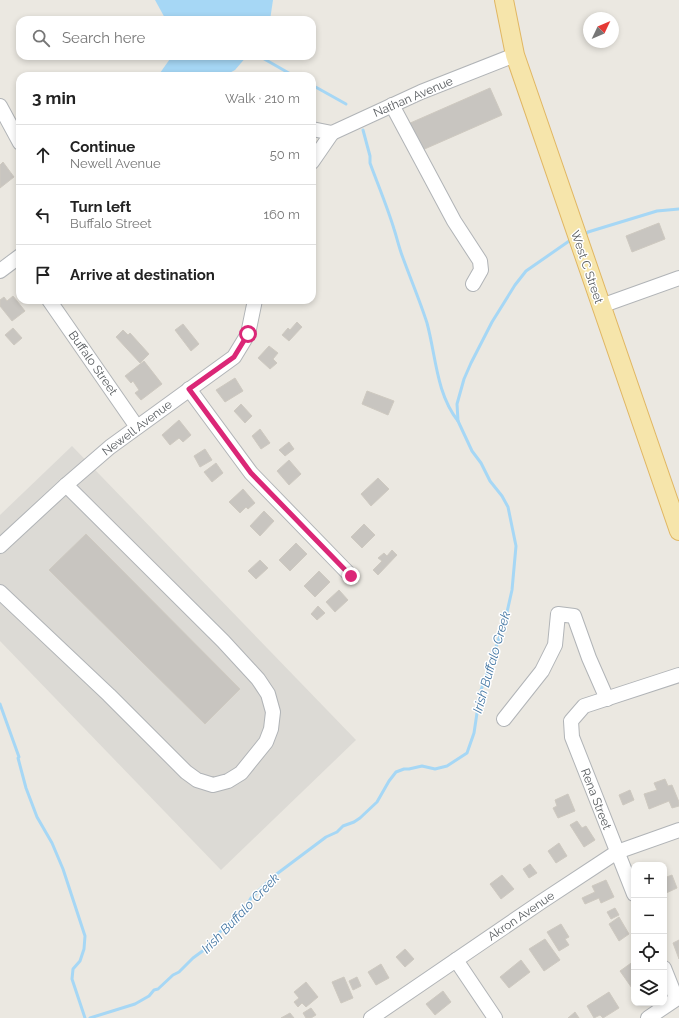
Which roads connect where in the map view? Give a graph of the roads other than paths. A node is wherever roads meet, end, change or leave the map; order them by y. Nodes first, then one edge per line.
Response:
1 (504, 0) edge
2 (514, 55) junction
3 (392, 105) junction
4 (0, 106) edge
5 (316, 130) edge
6 (332, 133) junction
7 (16, 136) edge
8 (316, 156) edge
9 (16, 260) edge
10 (0, 271) edge
11 (679, 278) edge
12 (473, 284) dead end
13 (52, 304) edge
14 (254, 304) edge
15 (601, 306) junction
16 (189, 389) junction
17 (137, 427) junction
18 (66, 485) junction
19 (679, 531) edge
20 (0, 546) edge
21 (351, 576) dead end
22 (0, 592) edge
23 (679, 675) edge
24 (607, 699) junction
25 (504, 719) dead end
26 (679, 830) edge
27 (617, 852) junction
28 (631, 887) edge
29 (456, 960) junction
30 (665, 970) edge
31 (678, 997) edge
32 (371, 1018) edge
33 (495, 1018) edge
34 (648, 1018) edge

1 - 2 main road, West C Street
2 - 3 street, Nathan Avenue
2 - 15 main road, West C Street
3 - 6 street, Nathan Avenue
3 - 12 street
4 - 7 street
5 - 6 street
6 - 8 street
9 - 10 street
11 - 15 street
13 - 17 street, Buffalo Street
14 - 16 street, Newell Avenue
15 - 19 main road, West C Street
16 - 17 street, Newell Avenue
16 - 21 street
17 - 18 street, Newell Avenue
18 - 20 street, Newell Avenue
18 - 22 street
23 - 24 street
24 - 25 street
24 - 27 street, Rena Street
26 - 27 street, Akron Avenue
27 - 28 street, Rena Street
27 - 29 street, Akron Avenue
29 - 32 street, Akron Avenue
29 - 33 street
30 - 31 street
31 - 34 street

